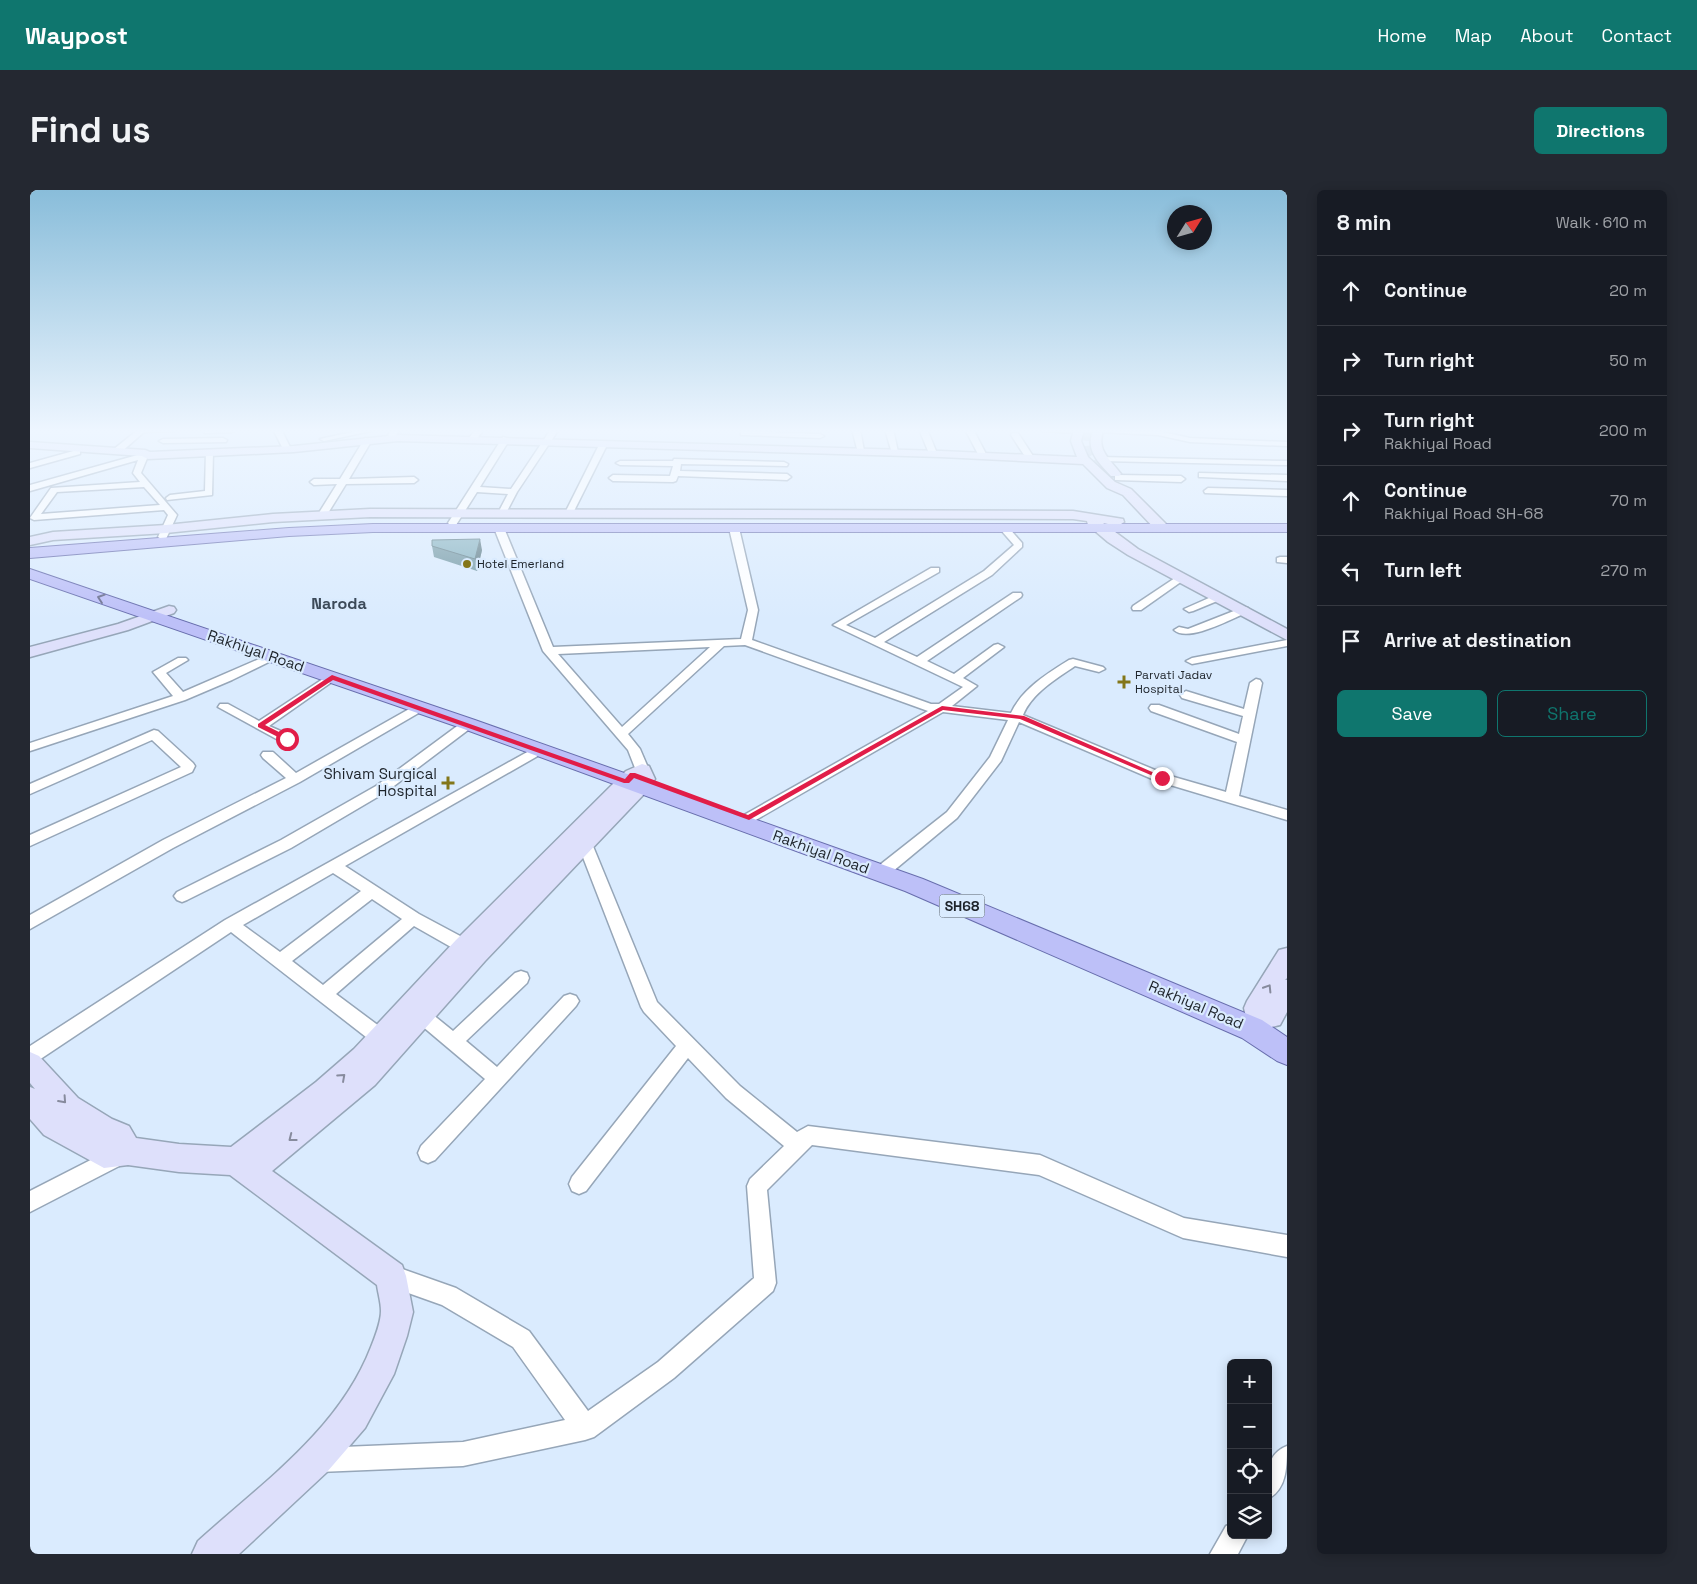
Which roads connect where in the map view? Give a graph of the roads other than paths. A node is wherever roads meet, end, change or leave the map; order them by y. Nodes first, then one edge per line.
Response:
1 (513, 492) edge
2 (52, 493) edge
3 (155, 493) edge
4 (209, 493) edge
5 (335, 493) edge
6 (471, 493) edge
7 (579, 493) edge
8 (1122, 493) tunnel mouth
9 (170, 498) dead end
10 (167, 507) junction
11 (502, 513) junction
12 (569, 513) junction
13 (322, 516) junction
14 (456, 518) junction
15 (672, 518) junction
16 (1287, 523) edge
17 (1105, 524) junction
18 (813, 525) junction
19 (1155, 525) junction
20 (499, 528) junction
21 (734, 528) junction
22 (1287, 528) edge
23 (1004, 529) junction
24 (164, 533) junction
25 (30, 541) edge
26 (30, 547) edge
27 (30, 553) edge
28 (30, 562) edge
29 (935, 570) dead end
30 (30, 574) edge
31 (1181, 578) junction
32 (1017, 596) dead end
33 (1218, 597) junction
34 (1137, 608) dead end
35 (1189, 609) dead end
36 (158, 612) junction
37 (1252, 613) junction
38 (1287, 618) edge
39 (1287, 629) edge
40 (1179, 630) dead end
41 (1287, 635) edge
42 (746, 642) junction
43 (876, 642) junction
44 (722, 643) junction
45 (1287, 643) edge
46 (30, 646) edge
47 (998, 647) dead end
48 (549, 651) junction
49 (30, 652) edge
50 (273, 656) junction
51 (182, 660) dead end
52 (1192, 661) dead end
53 (918, 662) junction
54 (1099, 670) dead end
55 (332, 677) junction
56 (955, 678) junction
57 (1256, 683) dead end
58 (1186, 695) dead end
59 (181, 697) junction
60 (224, 707) dead end
61 (418, 708) junction
62 (942, 708) junction
63 (1155, 708) dead end
64 (1248, 714) junction
65 (1017, 717) junction
66 (468, 724) junction
67 (260, 726) junction
68 (621, 734) junction
69 (287, 739) dead end
70 (1243, 740) junction
71 (30, 747) edge
72 (538, 750) junction
73 (268, 755) dead end
74 (637, 778) junction
75 (295, 779) junction
76 (30, 789) edge
77 (1232, 797) junction
78 (1287, 814) edge
79 (749, 818) junction
80 (583, 837) junction
81 (30, 841) edge
82 (334, 866) junction
83 (885, 871) junction
84 (372, 891) junction
85 (182, 896) dead end
86 (413, 918) junction
87 (30, 923) edge
88 (231, 924) junction
89 (470, 950) junction
90 (1287, 957) edge
91 (281, 961) junction
92 (521, 978) dead end
93 (1287, 990) edge
94 (323, 995) junction
95 (570, 1001) dead end
96 (416, 1010) junction
97 (1256, 1024) junction
98 (381, 1038) junction
99 (1287, 1038) edge
100 (453, 1042) junction
101 (688, 1045) junction
102 (1287, 1052) edge
103 (30, 1056) edge
104 (30, 1064) edge
105 (498, 1079) junction
106 (30, 1099) edge
107 (798, 1145) junction
108 (128, 1151) junction
109 (428, 1153) dead end
110 (242, 1166) junction
111 (579, 1184) dead end
112 (30, 1202) edge
113 (1287, 1246) edge
114 (391, 1276) junction
115 (585, 1428) junction
116 (1287, 1458) edge
117 (315, 1460) junction
118 (1272, 1480) edge
119 (1232, 1539) edge
120 (211, 1554) edge
121 (1223, 1554) edge

1 - 11 street
2 - 10 street
3 - 10 street
4 - 9 street
5 - 13 street
6 - 14 street
7 - 12 street
8 - 19 street
10 - 24 street
11 - 12 street
11 - 14 street
12 - 15 street
13 - 14 street
13 - 24 street
14 - 15 main road
14 - 24 main road
15 - 18 main road
16 - 19 main road
17 - 18 main road
17 - 18 street
17 - 19 main road
17 - 23 main road
17 - 31 street
17 - 37 street
18 - 21 main road
18 - 23 main road
19 - 22 main road
20 - 21 main road
20 - 27 main road
20 - 48 street
21 - 42 street
23 - 43 street
24 - 25 street
24 - 26 main road
28 - 36 main road, SH68
29 - 43 street
36 -> 30 main road, Rakhiyal Road / SH68
31 - 33 street
31 - 34 street
32 - 53 street
33 - 35 street
33 - 37 street
36 - 46 street
36 - 49 street
36 - 50 main road, Rakhiyal Road / SH68
36 - 74 main road, SH68
37 - 38 street
37 - 39 street
37 - 40 street
37 - 41 street
42 - 44 street
42 - 62 street
43 - 53 street
44 - 48 street
44 - 68 street
45 - 52 street
47 - 56 street
48 - 68 street
50 - 55 main road, Rakhiyal Road / SH68
50 - 59 street
51 - 59 street
53 - 56 street
54 - 65 street
55 - 61 main road, Rakhiyal Road / SH68
55 - 67 street
56 - 62 street
57 - 64 street
58 - 64 street
59 - 71 street
60 - 67 street
61 - 66 main road, Rakhiyal Road / SH68
61 - 75 street
62 - 65 street
62 - 79 street
63 - 70 street
64 - 70 street
65 - 77 street
65 - 83 street
66 - 72 main road, Rakhiyal Road / SH68
66 - 85 street
67 - 69 street
68 - 74 street
70 - 77 street
72 - 74 main road, Rakhiyal Road / SH68
72 - 82 street
73 - 75 street
74 - 79 main road, SH68
74 - 80 street
74 - 83 main road, Rakhiyal Road / SH68
75 - 87 street
76 - 81 street
77 - 78 street
79 - 83 main road, SH68
80 - 89 street
80 - 101 street
82 - 84 street
82 - 88 street
83 - 97 main road, Rakhiyal Road / SH68
84 - 86 street
84 - 91 street
86 - 89 street
86 - 94 street
88 - 91 street
88 - 103 street
89 - 96 street
97 -> 90 street
91 - 94 street
92 - 100 street
93 - 97 street
94 - 98 street
95 - 105 street
96 - 98 street
96 - 100 street
96 -> 110 street
97 - 99 main road, SH68
97 - 102 main road, Rakhiyal Road / SH68
110 -> 98 street
100 - 105 street
101 - 107 street
101 - 111 street
104 -> 108 street
105 - 109 street
106 - 108 street
107 - 113 street
107 - 115 street
108 - 110 street
108 - 112 street
110 - 114 street
114 - 115 street
114 - 117 street
115 - 117 street
116 - 118 street
117 - 120 street
119 - 121 street

